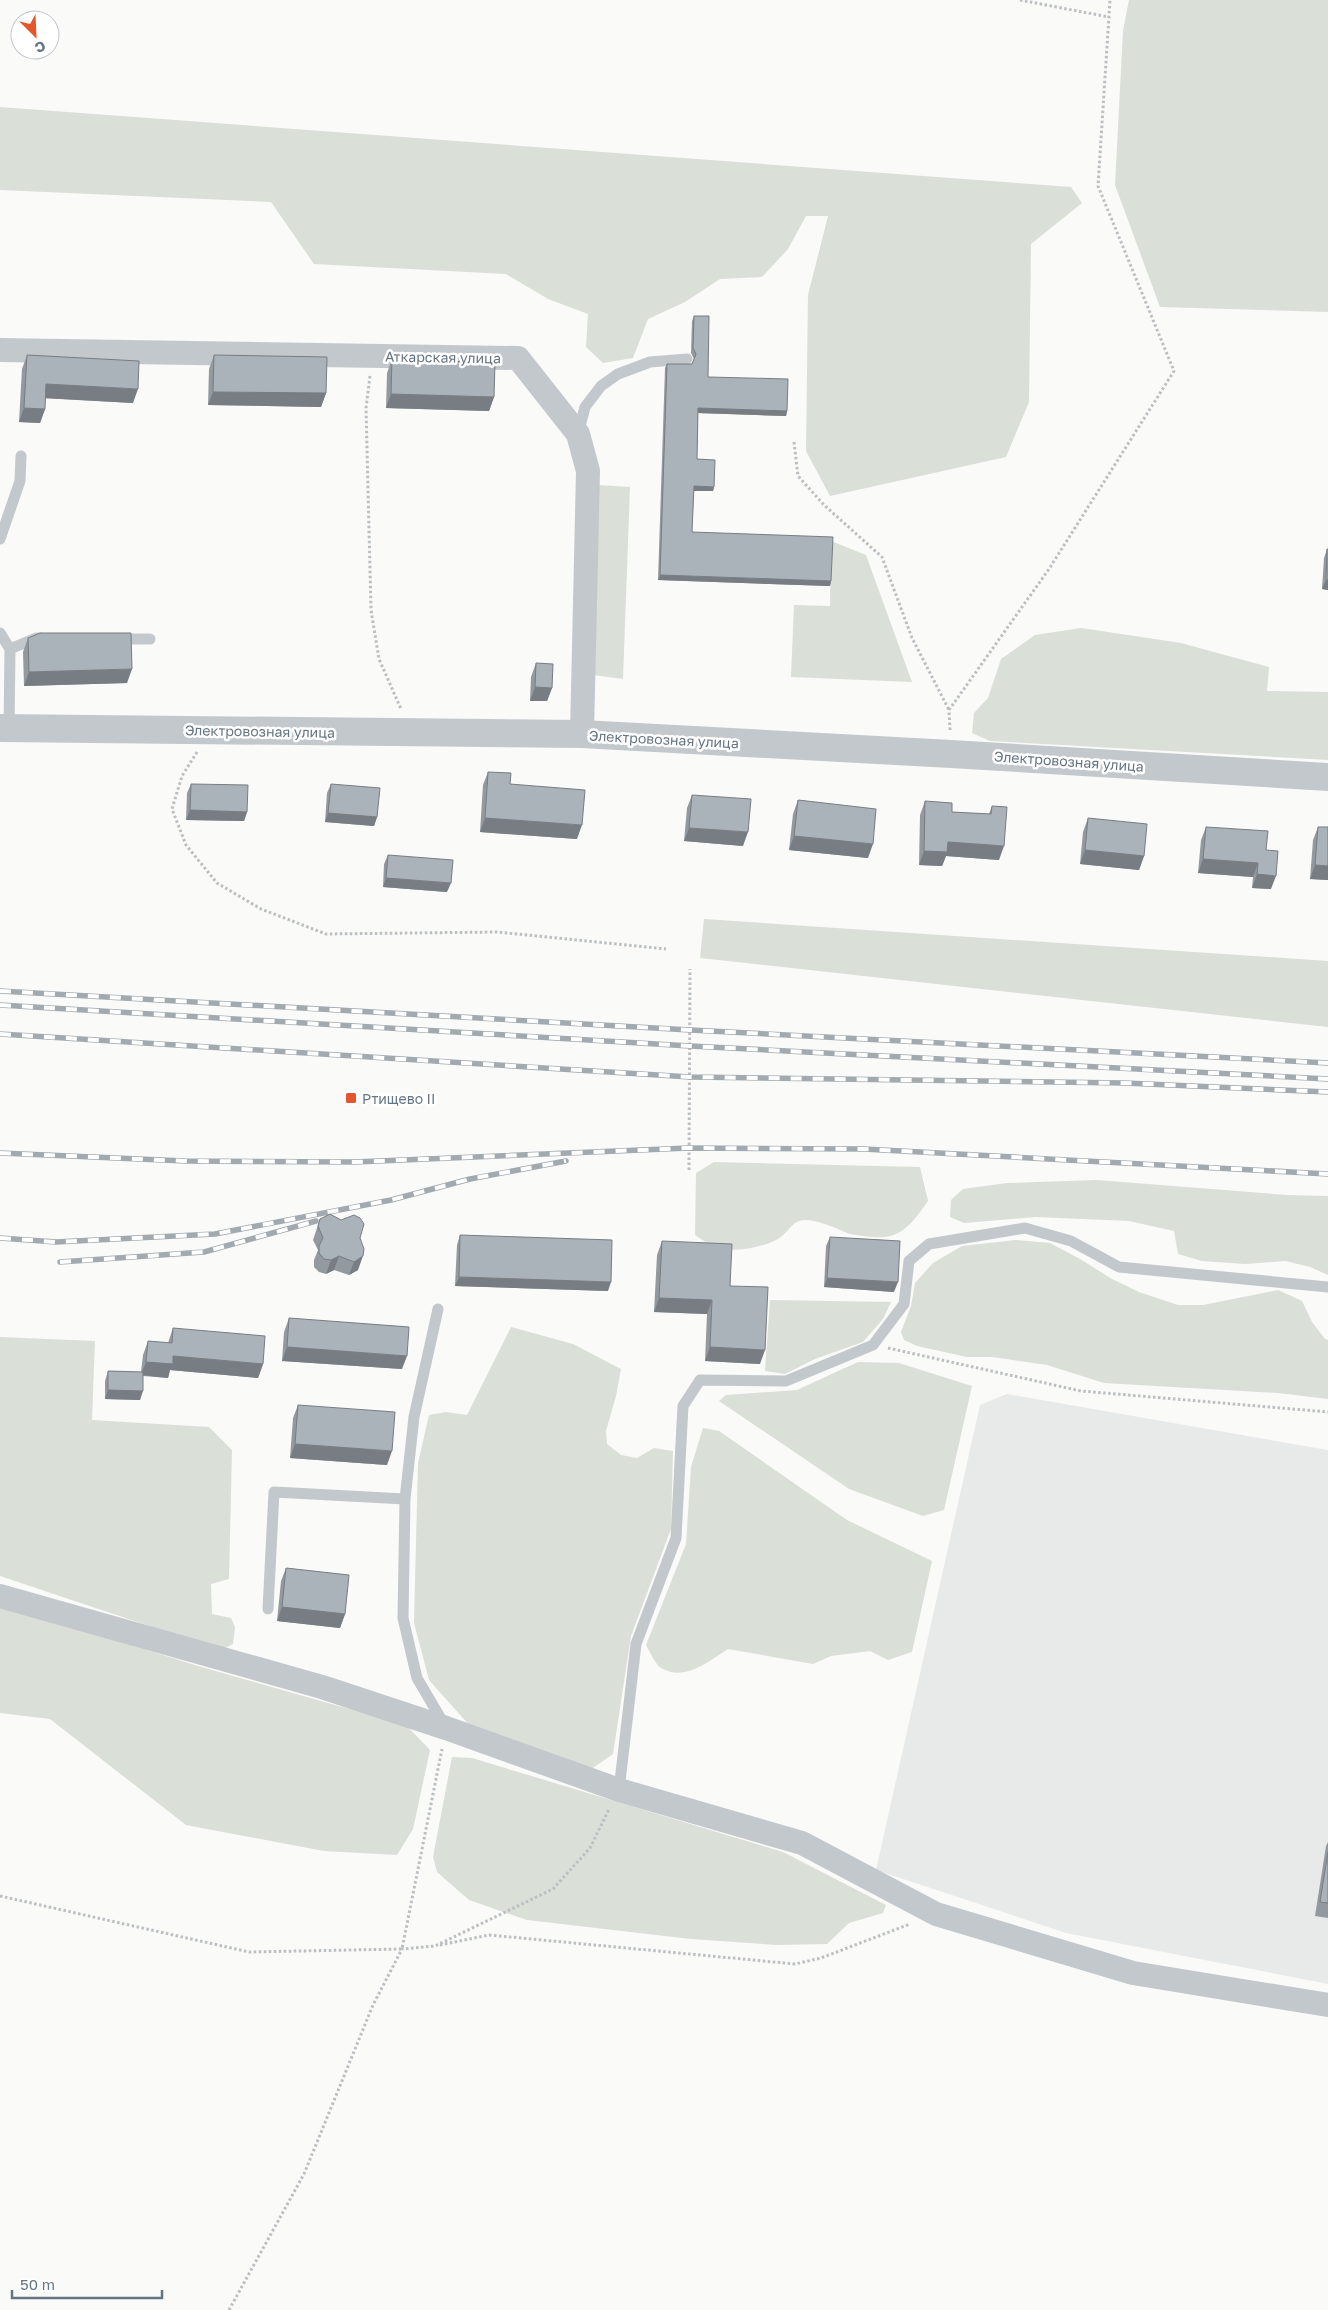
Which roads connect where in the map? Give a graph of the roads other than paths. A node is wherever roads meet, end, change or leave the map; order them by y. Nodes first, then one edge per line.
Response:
1 (0, 350) edge
2 (687, 359) dead end
3 (578, 434) junction
4 (21, 456) dead end
5 (0, 539) edge
6 (0, 634) edge
7 (55, 638) edge
8 (102, 639) edge
9 (150, 639) dead end
10 (10, 649) junction
11 (5, 728) edge
12 (582, 734) junction
13 (1328, 777) edge
14 (1328, 1287) edge
15 (438, 1309) dead end
16 (405, 1499) junction
17 (0, 1596) edge
18 (268, 1609) dead end
19 (446, 1728) junction
20 (619, 1790) junction
21 (1328, 2005) edge

1 - 3 street, Аткарская улица
2 - 3 lane
3 - 12 street, Аткарская улица
4 - 5 lane
6 - 10 lane
7 - 10 lane
8 - 9 lane
10 - 11 lane
11 - 12 street, Электровозная улица
12 - 13 street, Электровозная улица
14 - 20 lane
15 - 16 lane
16 - 18 lane
16 - 19 lane
17 - 19 street
19 - 20 street
20 - 21 street

